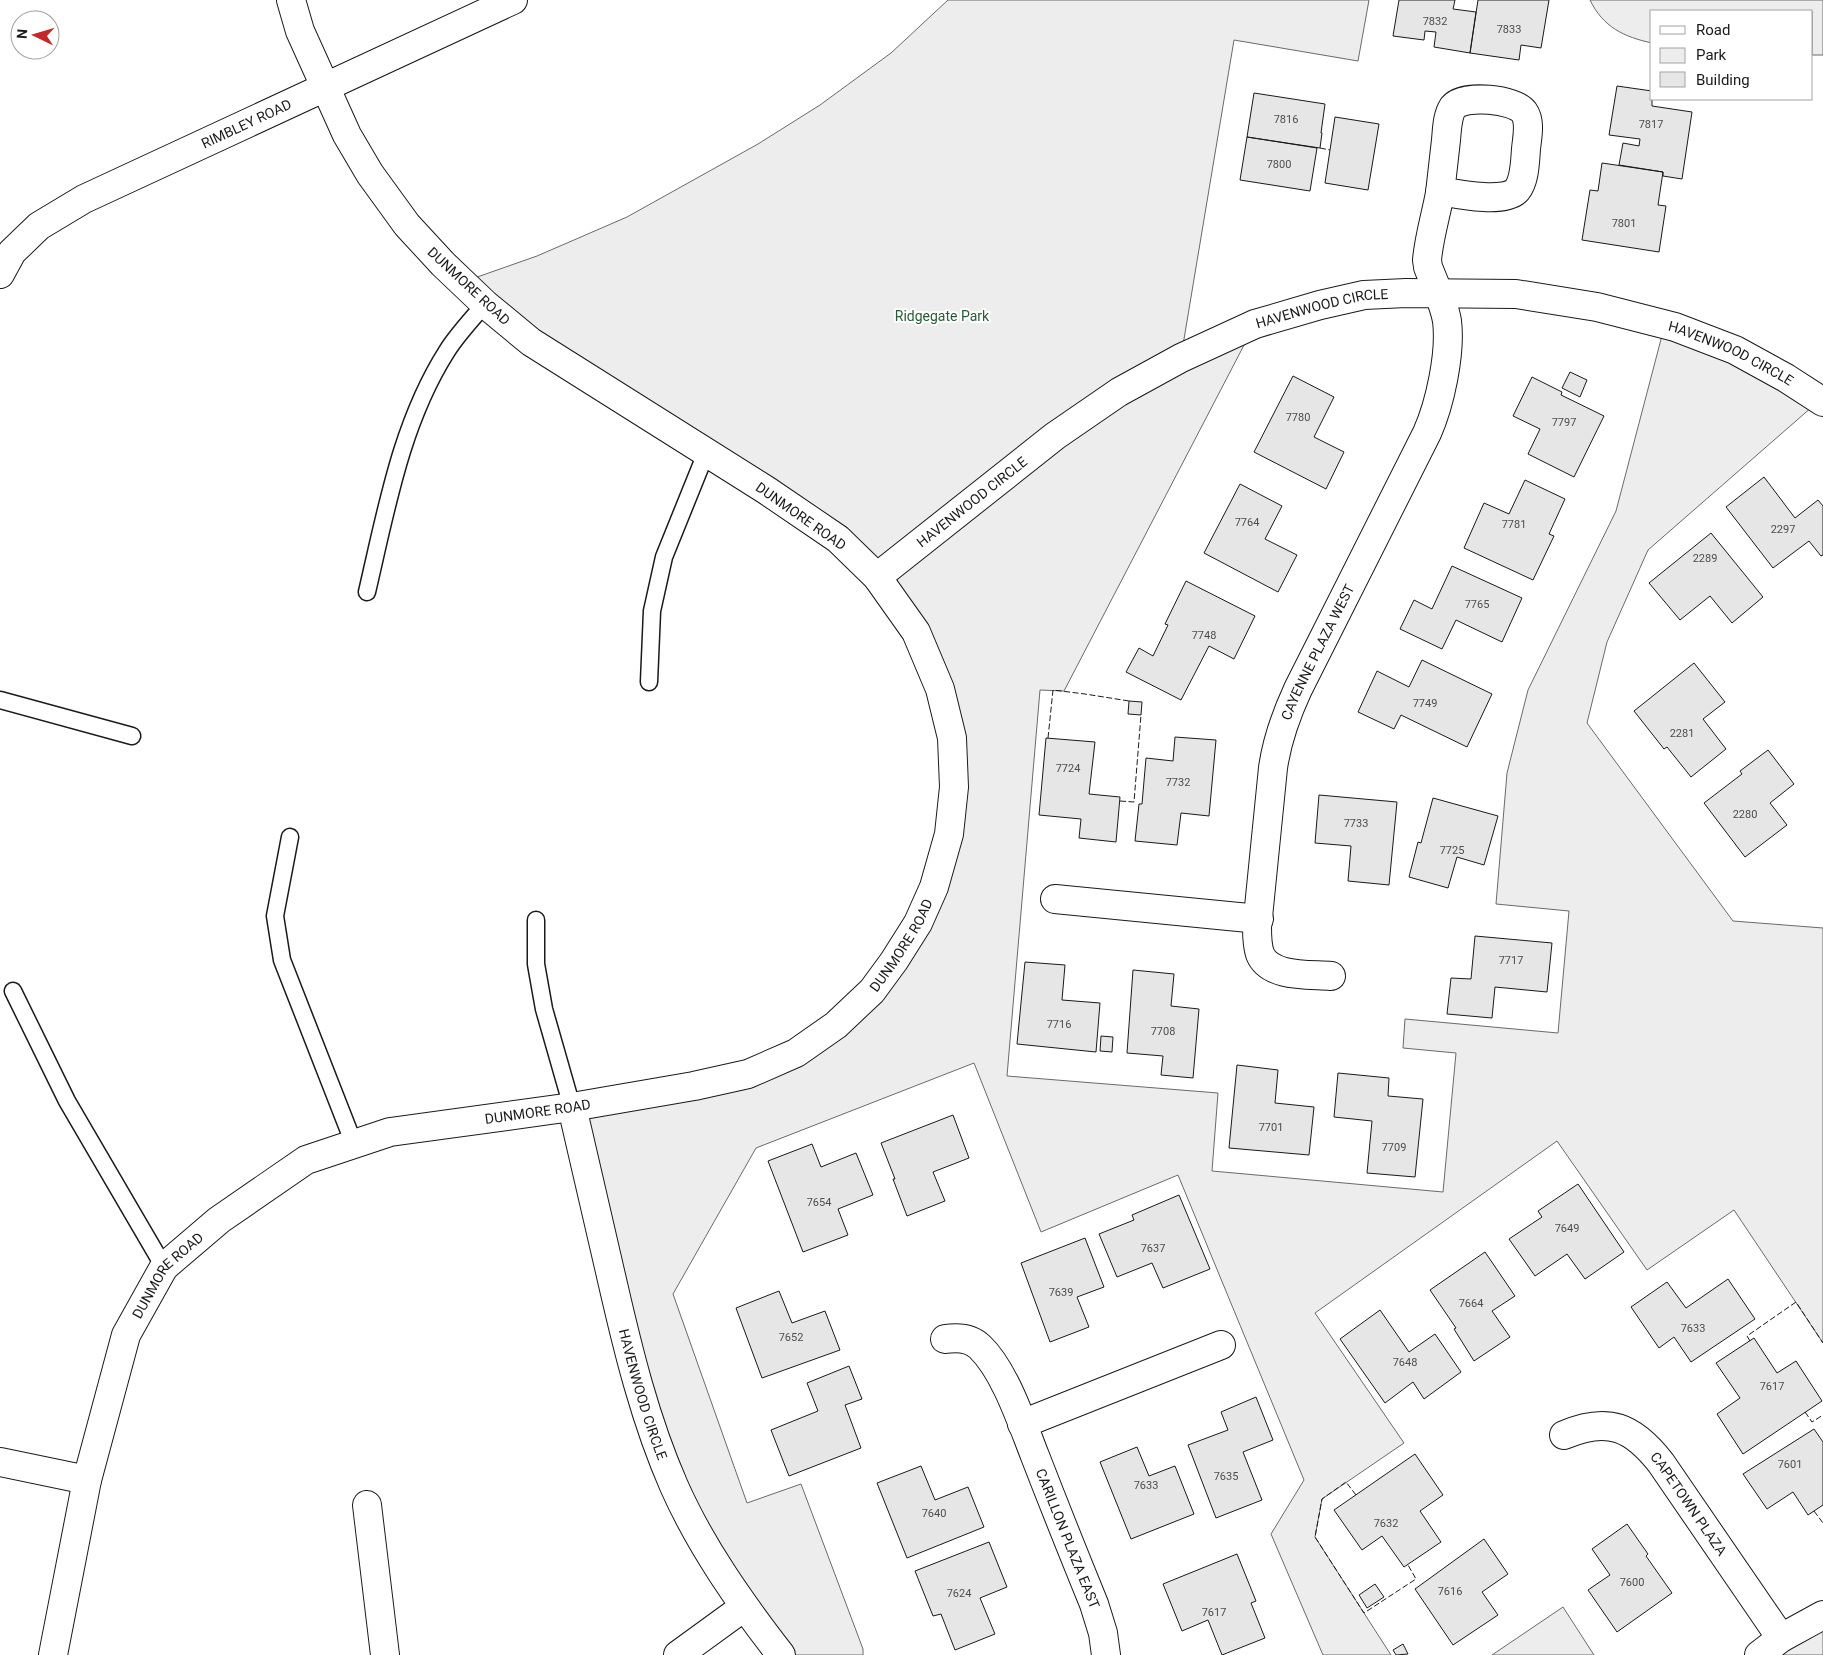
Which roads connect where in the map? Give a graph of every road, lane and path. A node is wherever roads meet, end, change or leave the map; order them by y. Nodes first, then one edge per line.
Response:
1 (291, 0) edge
2 (513, 0) edge
3 (325, 88) junction
4 (1440, 192) dead end
5 (4, 257) edge
6 (1438, 293) junction
7 (485, 304) junction
8 (1823, 402) edge
9 (706, 453) junction
10 (878, 577) junction
11 (366, 592) dead end
12 (649, 682) dead end
13 (0, 700) edge
14 (132, 736) dead end
15 (290, 837) dead end
16 (1055, 899) dead end
17 (1258, 919) junction
18 (536, 920) dead end
19 (1331, 976) dead end
20 (13, 991) dead end
21 (572, 1107) junction
22 (354, 1144) junction
23 (164, 1267) junction
24 (945, 1339) dead end
25 (1221, 1345) dead end
26 (1022, 1424) junction
27 (1564, 1435) dead end
28 (0, 1462) edge
29 (87, 1480) junction
30 (367, 1505) dead end
31 (744, 1607) junction
32 (1823, 1614) edge
33 (1781, 1638) junction
34 (53, 1655) edge
35 (385, 1655) edge
36 (678, 1655) edge
37 (781, 1655) edge
38 (1106, 1655) edge
39 (1759, 1655) edge

1 - 3 street, DUNMORE ROAD
2 - 3 street, RIMBLEY ROAD
3 - 5 street, RIMBLEY ROAD
3 - 7 street, DUNMORE ROAD
4 - 6 street, CAYENNE PLAZA WEST
6 - 8 street, HAVENWOOD CIRCLE
6 - 10 street, HAVENWOOD CIRCLE
6 - 17 street, CAYENNE PLAZA WEST
7 - 9 street, DUNMORE ROAD
7 - 11 lane
9 - 10 street, DUNMORE ROAD
9 - 12 lane
10 - 21 street, DUNMORE ROAD
13 - 14 lane
15 - 22 lane
16 - 17 street
17 - 19 street, CAYENNE PLAZA WEST
18 - 21 lane
20 - 23 lane
21 - 22 street, DUNMORE ROAD
21 - 31 street, HAVENWOOD CIRCLE
22 - 23 street, DUNMORE ROAD
23 - 29 street, DUNMORE ROAD
24 - 26 street, CARILLON PLAZA EAST
25 - 26 street
26 - 38 street, CARILLON PLAZA EAST
27 - 33 street, CAPETOWN PLAZA
28 - 29 street
29 - 34 street, DUNMORE ROAD
30 - 35 street
31 - 36 street
31 - 37 street, HAVENWOOD CIRCLE
32 - 33 street
33 - 39 street

